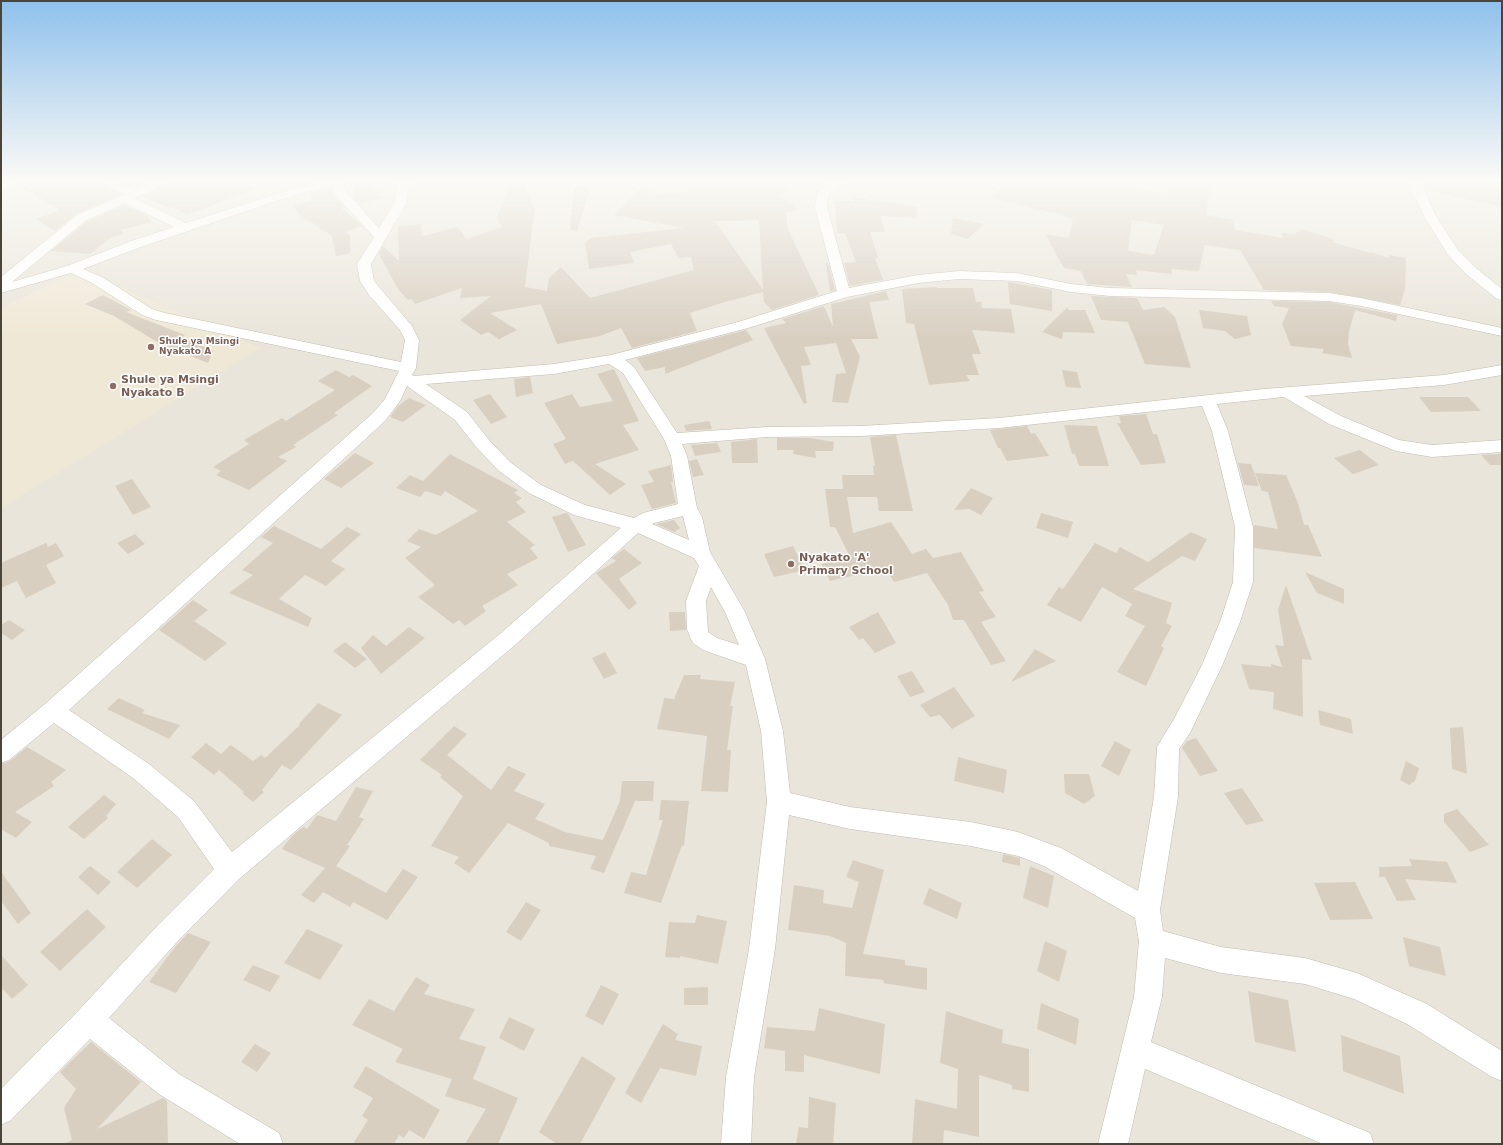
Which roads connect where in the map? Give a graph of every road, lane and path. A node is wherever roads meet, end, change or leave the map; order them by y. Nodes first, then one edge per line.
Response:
1 (64, 232) edge
2 (171, 232) edge
3 (377, 232) edge
4 (384, 232) edge
5 (828, 232) edge
6 (1440, 232) edge
7 (381, 237) junction
8 (72, 268) junction
9 (1, 284) edge
10 (1, 289) edge
11 (844, 293) junction
12 (1502, 296) edge
13 (1502, 332) edge
14 (611, 359) junction
15 (1502, 370) edge
16 (408, 375) junction
17 (1286, 392) junction
18 (1208, 400) junction
19 (672, 439) junction
20 (1502, 446) edge
21 (688, 508) junction
22 (636, 525) junction
23 (705, 560) junction
24 (755, 659) junction
25 (53, 710) junction
26 (1, 753) edge
27 (779, 802) junction
28 (230, 870) junction
29 (1147, 910) junction
30 (1152, 940) junction
31 (89, 1020) junction
32 (1136, 1050) junction
33 (1502, 1067) edge
34 (1, 1110) edge
35 (268, 1144) edge
36 (736, 1144) edge
37 (1113, 1144) edge
38 (1359, 1144) edge

1 - 9 street
2 - 8 street
3 - 7 street
4 - 7 street
5 - 11 street
6 - 12 street
7 - 16 street
8 - 10 street
8 - 16 street
11 - 13 street
11 - 14 street
14 - 16 street
14 - 19 street
15 - 17 street
16 - 22 street
16 - 25 street
17 - 18 street
17 - 20 street
18 - 19 street
18 - 29 street
19 - 21 street
21 - 22 street
21 - 23 street
22 - 23 street
22 - 28 street
23 - 24 street
23 - 24 street
24 - 27 street
25 - 26 street
25 - 28 street
27 - 29 street
27 - 36 street
28 - 31 street
29 - 30 street
30 - 32 street
30 - 33 street
31 - 34 street
31 - 35 street
32 - 37 street
32 - 38 street

